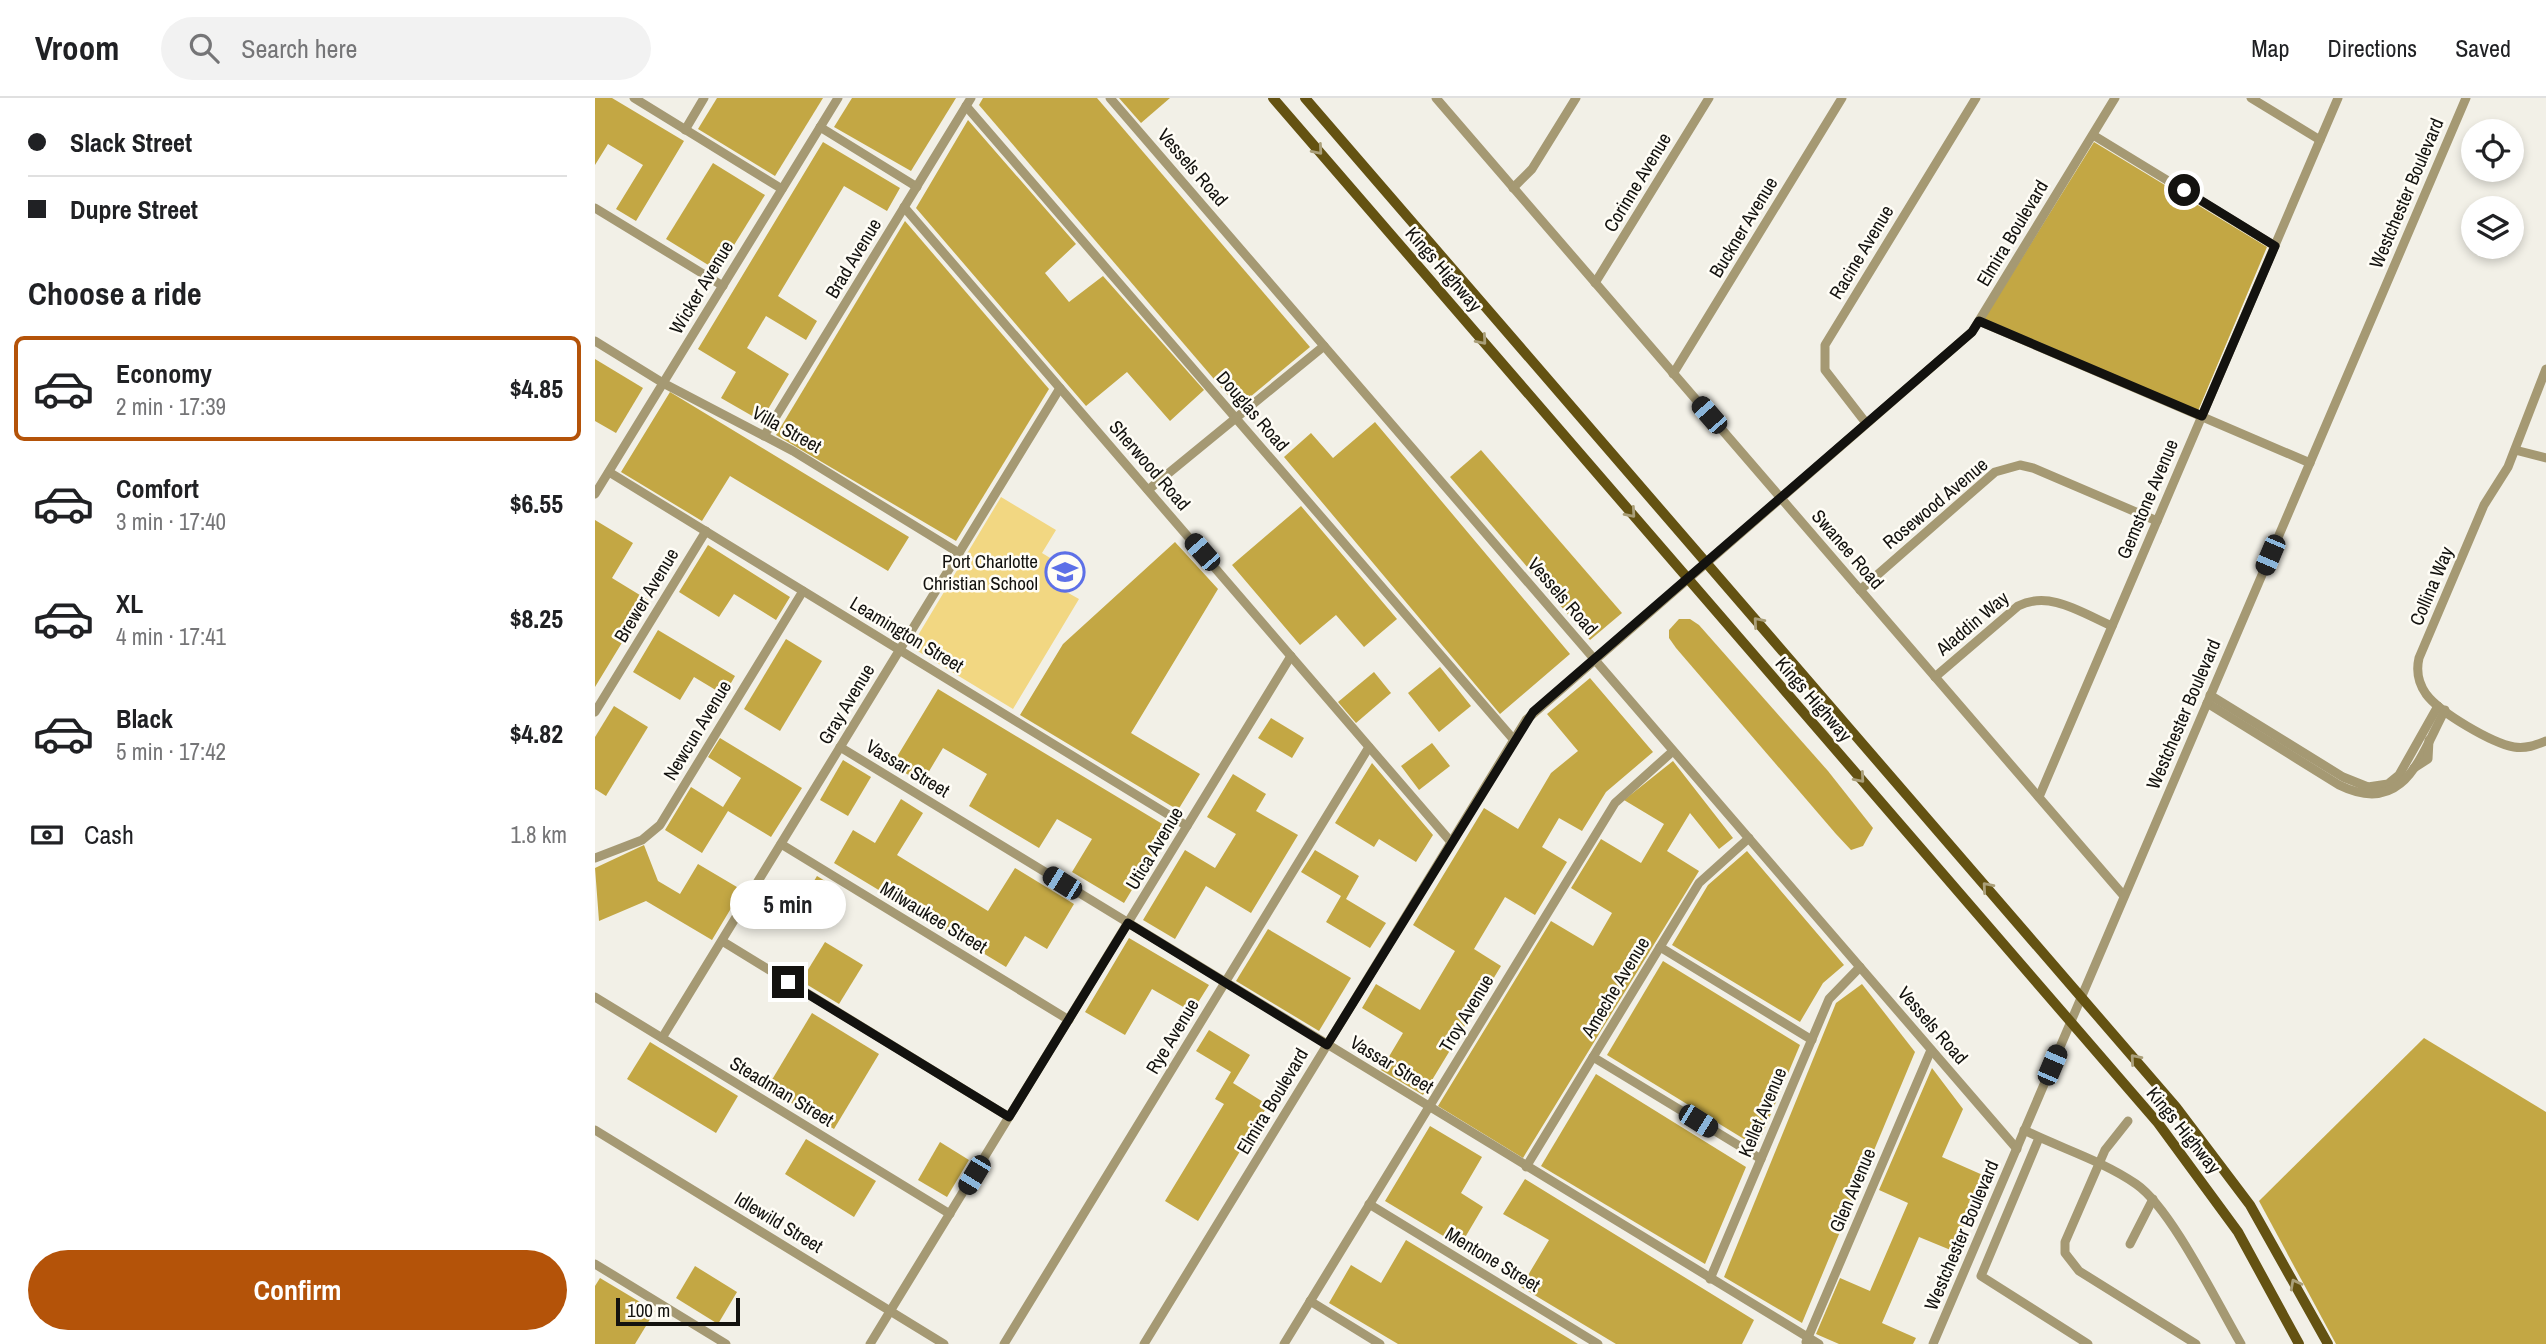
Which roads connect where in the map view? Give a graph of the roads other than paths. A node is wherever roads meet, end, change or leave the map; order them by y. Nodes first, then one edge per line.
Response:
1 (634, 98) edge
2 (704, 98) edge
3 (838, 98) edge
4 (1110, 98) edge
5 (1273, 98) edge
6 (1305, 98) edge
7 (1576, 98) edge
8 (1709, 98) edge
9 (1842, 98) edge
10 (1976, 98) edge
11 (2116, 98) edge
12 (2251, 98) edge
13 (2338, 98) edge
14 (2466, 98) edge
15 (1439, 100) edge
16 (969, 102) edge
17 (820, 127) junction
18 (685, 130) junction
19 (2093, 135) junction
20 (2320, 141) junction
21 (917, 187) junction
22 (1513, 188) junction
23 (782, 189) junction
24 (904, 207) junction
25 (595, 208) edge
26 (2275, 246) junction
27 (1595, 283) junction
28 (723, 286) junction
29 (1979, 321) junction
30 (595, 341) edge
31 (1324, 346) junction
32 (2546, 369) edge
33 (1673, 374) junction
34 (663, 383) junction
35 (1060, 388) junction
36 (2202, 416) junction
37 (1236, 418) junction
38 (1867, 424) junction
39 (764, 436) junction
40 (2515, 450) junction
41 (2546, 458) edge
42 (2310, 463) junction
43 (609, 472) junction
44 (1148, 490) junction
45 (595, 494) edge
46 (1780, 498) junction
47 (2157, 521) junction
48 (706, 531) junction
49 (959, 553) junction
50 (1706, 562) junction
51 (1687, 578) junction
52 (1860, 590) junction
53 (803, 591) junction
54 (2112, 626) junction
55 (900, 650) junction
56 (1291, 656) junction
57 (1594, 659) junction
58 (1935, 677) junction
59 (2209, 699) junction
60 (2441, 708) junction
61 (595, 712) edge
62 (2429, 734) junction
63 (1514, 740) junction
64 (2546, 741) edge
65 (840, 747) junction
66 (1369, 747) junction
67 (1673, 751) junction
68 (2382, 790) junction
69 (2039, 797) junction
70 (1188, 826) junction
71 (1749, 838) junction
72 (1451, 842) junction
73 (781, 844) junction
74 (595, 858) edge
75 (2124, 896) junction
76 (1128, 923) junction
77 (722, 941) junction
78 (1660, 947) junction
79 (1860, 967) junction
80 (1225, 983) junction
81 (595, 997) edge
82 (2081, 997) junction
83 (1069, 1020) junction
84 (2070, 1022) junction
85 (662, 1038) junction
86 (1812, 1040) junction
87 (1327, 1045) junction
88 (1931, 1050) junction
89 (1593, 1057) junction
90 (1429, 1107) junction
91 (1009, 1117) junction
92 (2128, 1121) dead end
93 (595, 1130) edge
94 (2025, 1130) junction
95 (2039, 1138) junction
96 (2017, 1149) junction
97 (1761, 1159) junction
98 (2098, 1165) junction
99 (1526, 1167) junction
100 (2154, 1199) junction
101 (1369, 1204) junction
102 (950, 1214) junction
103 (2130, 1244) dead end
104 (595, 1264) edge
105 (1710, 1279) junction
106 (1310, 1301) junction
107 (891, 1311) junction
108 (1807, 1342) edge
109 (726, 1344) edge
110 (870, 1344) edge
111 (944, 1344) edge
112 (1004, 1344) edge
113 (1144, 1344) edge
114 (1284, 1344) edge
115 (1380, 1344) edge
116 (1598, 1344) edge
117 (1819, 1344) edge
118 (1933, 1344) edge
119 (2088, 1344) edge
120 (2196, 1344) edge
121 (2241, 1344) edge
122 (2299, 1344) edge
123 (2327, 1344) edge

1 - 18 street
2 - 18 street
3 - 17 street, Wicker Avenue
4 - 31 street, Vessels Road
5 -> 51 main road, Kings Highway
6 - 50 main road, Kings Highway
7 - 22 street
8 - 27 street, Corinne Avenue
9 - 33 street, Buckner Avenue
10 - 38 street, Racine Avenue
11 - 19 street, Elmira Boulevard
12 - 20 street
13 - 20 street, Gemstone Avenue
14 - 42 street, Westchester Boulevard
15 - 22 street, Swanee Road
16 - 21 street, Brad Avenue
16 - 37 street, Douglas Road
17 - 21 street
17 - 23 street, Wicker Avenue
18 - 23 street
19 - 26 street
19 - 29 street, Elmira Boulevard
20 - 26 street, Gemstone Avenue
21 - 24 street, Brad Avenue
22 - 27 street, Swanee Road
23 - 28 street, Wicker Avenue
24 - 35 street, Sherwood Road
24 - 39 street, Brad Avenue
25 - 28 street
26 - 36 street, Gemstone Avenue
27 - 33 street, Swanee Road
28 - 34 street, Wicker Avenue
29 - 36 street
29 - 38 street, Elmira Boulevard
30 - 34 street, Villa Street
31 - 37 street
31 - 57 street, Vessels Road
32 - 40 street, Collina Way
33 - 46 street, Swanee Road
34 - 39 street, Villa Street
34 - 43 street, Wicker Avenue
35 - 44 street, Sherwood Road
35 - 49 street, Gray Avenue
36 - 42 street
36 - 47 street, Gemstone Avenue
37 - 44 street
37 - 63 street, Douglas Road
38 - 46 street, Elmira Boulevard
39 - 49 street, Villa Street
40 - 41 street
40 - 60 street, Collina Way
42 - 59 street, Westchester Boulevard
43 - 45 street, Wicker Avenue
43 - 48 street, Leamington Street
44 - 56 street, Sherwood Road
46 - 50 street, Elmira Boulevard
46 - 52 street, Swanee Road
47 - 52 street, Rosewood Avenue
47 - 54 street, Gemstone Avenue
48 - 53 street, Leamington Street
48 - 61 street, Brewer Avenue
49 - 55 street, Gray Avenue
50 - 51 street, Elmira Boulevard
82 -> 50 main road, Kings Highway
51 - 57 street, Elmira Boulevard
51 -> 84 main road, Kings Highway
52 - 58 street, Swanee Road
53 - 55 street, Leamington Street
53 - 74 street, Newcun Avenue
54 - 58 street, Aladdin Way
54 - 69 street, Gemstone Avenue
55 - 65 street, Gray Avenue
55 - 70 street, Leamington Street
56 - 66 street, Sherwood Road
56 - 70 street, Utica Avenue
57 - 63 street, Elmira Boulevard
57 - 67 street, Vessels Road
58 - 69 street, Swanee Road
59 - 68 street
59 - 75 street, Westchester Boulevard
60 - 62 street
60 - 64 street, Collina Way
62 - 68 street
62 - 68 street
63 - 72 street, Elmira Boulevard
65 - 73 street, Gray Avenue
65 - 76 street, Vassar Street
66 - 72 street, Sherwood Road
66 - 80 street, Rye Avenue
67 - 71 street, Vessels Road
67 - 90 street, Troy Avenue
69 - 75 street, Swanee Road
70 - 76 street, Utica Avenue
71 - 78 street, Ameche Avenue
71 - 79 street, Vessels Road
72 - 87 street, Elmira Boulevard
73 - 77 street, Gray Avenue
73 - 83 street, Milwaukee Street
75 - 82 street, Westchester Boulevard
76 - 80 street, Vassar Street
76 - 83 street, Utica Avenue
77 - 85 street, Gray Avenue
77 - 91 street
78 - 86 street
78 - 89 street, Ameche Avenue
79 - 86 street, Kellet Avenue
79 - 88 street, Vessels Road
80 - 87 street, Vassar Street
80 - 112 street, Rye Avenue
81 - 85 street, Steadman Street
82 - 84 street, Westchester Boulevard
123 -> 82 main road, Kings Highway
83 - 91 street, Utica Avenue
84 - 94 street, Westchester Boulevard
84 - 122 main road, Kings Highway
85 - 102 street, Steadman Street
86 - 97 street, Kellet Avenue
87 - 90 street, Vassar Street
87 - 113 street, Elmira Boulevard
88 - 96 street, Vessels Road
88 - 108 street, Glen Avenue
89 - 97 street
89 - 99 street, Ameche Avenue
90 - 99 street, Vassar Street
90 - 101 street, Troy Avenue
91 - 102 street, Utica Avenue
92 - 98 street
93 - 107 street, Idlewild Street
94 - 95 street
94 - 96 street, Westchester Boulevard
95 - 98 street
95 - 119 street
96 - 118 street, Westchester Boulevard
97 - 105 street, Kellet Avenue
98 - 100 street
98 - 120 street
99 - 105 street, Vassar Street
100 - 103 street
100 - 121 street
101 - 106 street, Troy Avenue
101 - 116 street, Mentone Street
102 - 107 street, Utica Avenue
104 - 109 street
105 - 108 street, Vassar Street
106 - 114 street, Troy Avenue
106 - 115 street
107 - 110 street, Utica Avenue
107 - 111 street, Idlewild Street
108 - 117 street, Vassar Street

